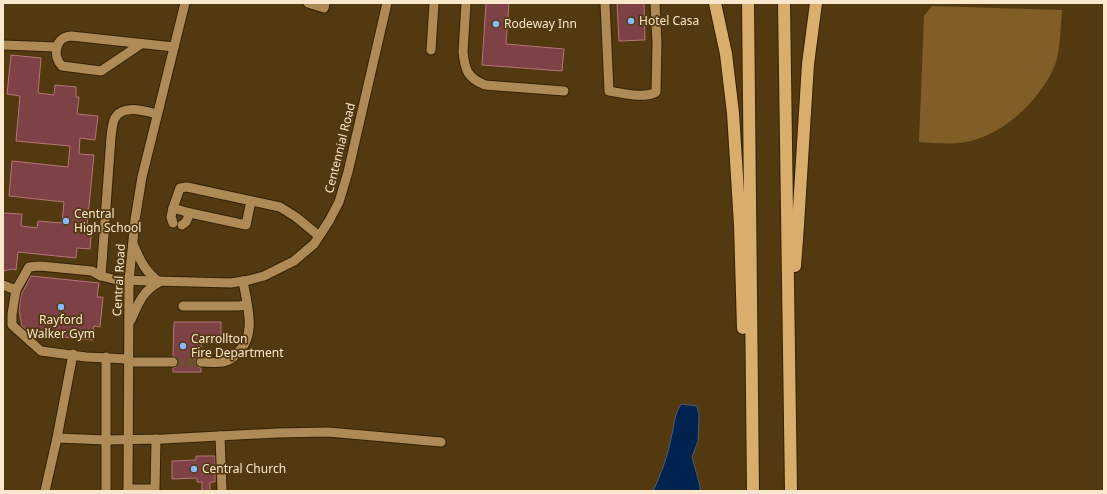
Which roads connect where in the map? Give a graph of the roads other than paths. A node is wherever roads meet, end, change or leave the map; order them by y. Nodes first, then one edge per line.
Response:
1 (185, 3) edge
2 (308, 3) edge
3 (325, 3) edge
4 (387, 3) edge
5 (434, 3) edge
6 (466, 3) edge
7 (605, 3) edge
8 (655, 3) edge
9 (715, 3) edge
10 (748, 3) edge
11 (784, 3) edge
12 (816, 3) edge
13 (141, 44) junction
14 (3, 45) edge
15 (56, 47) junction
16 (174, 47) junction
17 (432, 50) dead end
18 (564, 91) dead end
19 (157, 114) junction
20 (251, 201) junction
21 (173, 208) junction
22 (190, 213) junction
23 (320, 236) junction
24 (132, 242) junction
25 (101, 276) junction
26 (129, 281) junction
27 (243, 281) junction
28 (159, 282) junction
29 (3, 285) edge
30 (16, 290) junction
31 (246, 305) junction
32 (183, 306) dead end
33 (789, 317) junction
34 (129, 324) junction
35 (72, 354) junction
36 (106, 357) junction
37 (128, 360) junction
38 (173, 362) tunnel mouth
39 (201, 362) tunnel mouth
40 (751, 395) junction
41 (220, 436) junction
42 (57, 438) junction
43 (156, 439) junction
44 (106, 440) junction
45 (129, 440) junction
46 (441, 442) dead end
47 (128, 490) edge
48 (45, 491) edge
49 (106, 491) edge
50 (222, 491) edge
51 (753, 491) edge
52 (792, 491) edge

1 - 16 street, Central Road
2 - 3 street
4 - 23 street, Centennial Road
5 - 17 street
6 - 18 street
7 - 8 street
9 - 40 highway
10 - 40 highway
11 - 33 highway
12 - 33 highway
13 - 15 street
13 - 15 street
13 - 16 street
14 - 15 street
16 - 19 street, Central Road
19 - 24 street, Central Road
19 - 25 street
20 - 21 street
20 - 22 street
20 - 23 street
21 - 22 street
21 - 22 street
23 - 27 street, Centennial Road
24 - 26 street, Central Road
24 - 28 street
25 - 26 street, Centennial Road
25 - 30 street, Centennial Road
26 - 28 street, Centennial Road
26 - 34 street, Central Road
27 - 28 street, Centennial Road
27 - 31 street
28 - 34 street
29 - 30 street
30 - 35 street
31 - 32 street
31 - 39 street
33 - 52 highway
34 - 37 street, Central Road
35 - 36 street
35 - 42 street
36 - 37 street
36 - 44 street
37 - 38 street
37 - 45 street, Central Road
40 - 51 highway
41 - 43 street
41 - 46 street
41 - 50 street
42 - 44 street
42 - 48 street
43 - 45 street
43 - 47 street
44 - 45 street
44 - 49 street
45 - 47 street, Central Road

